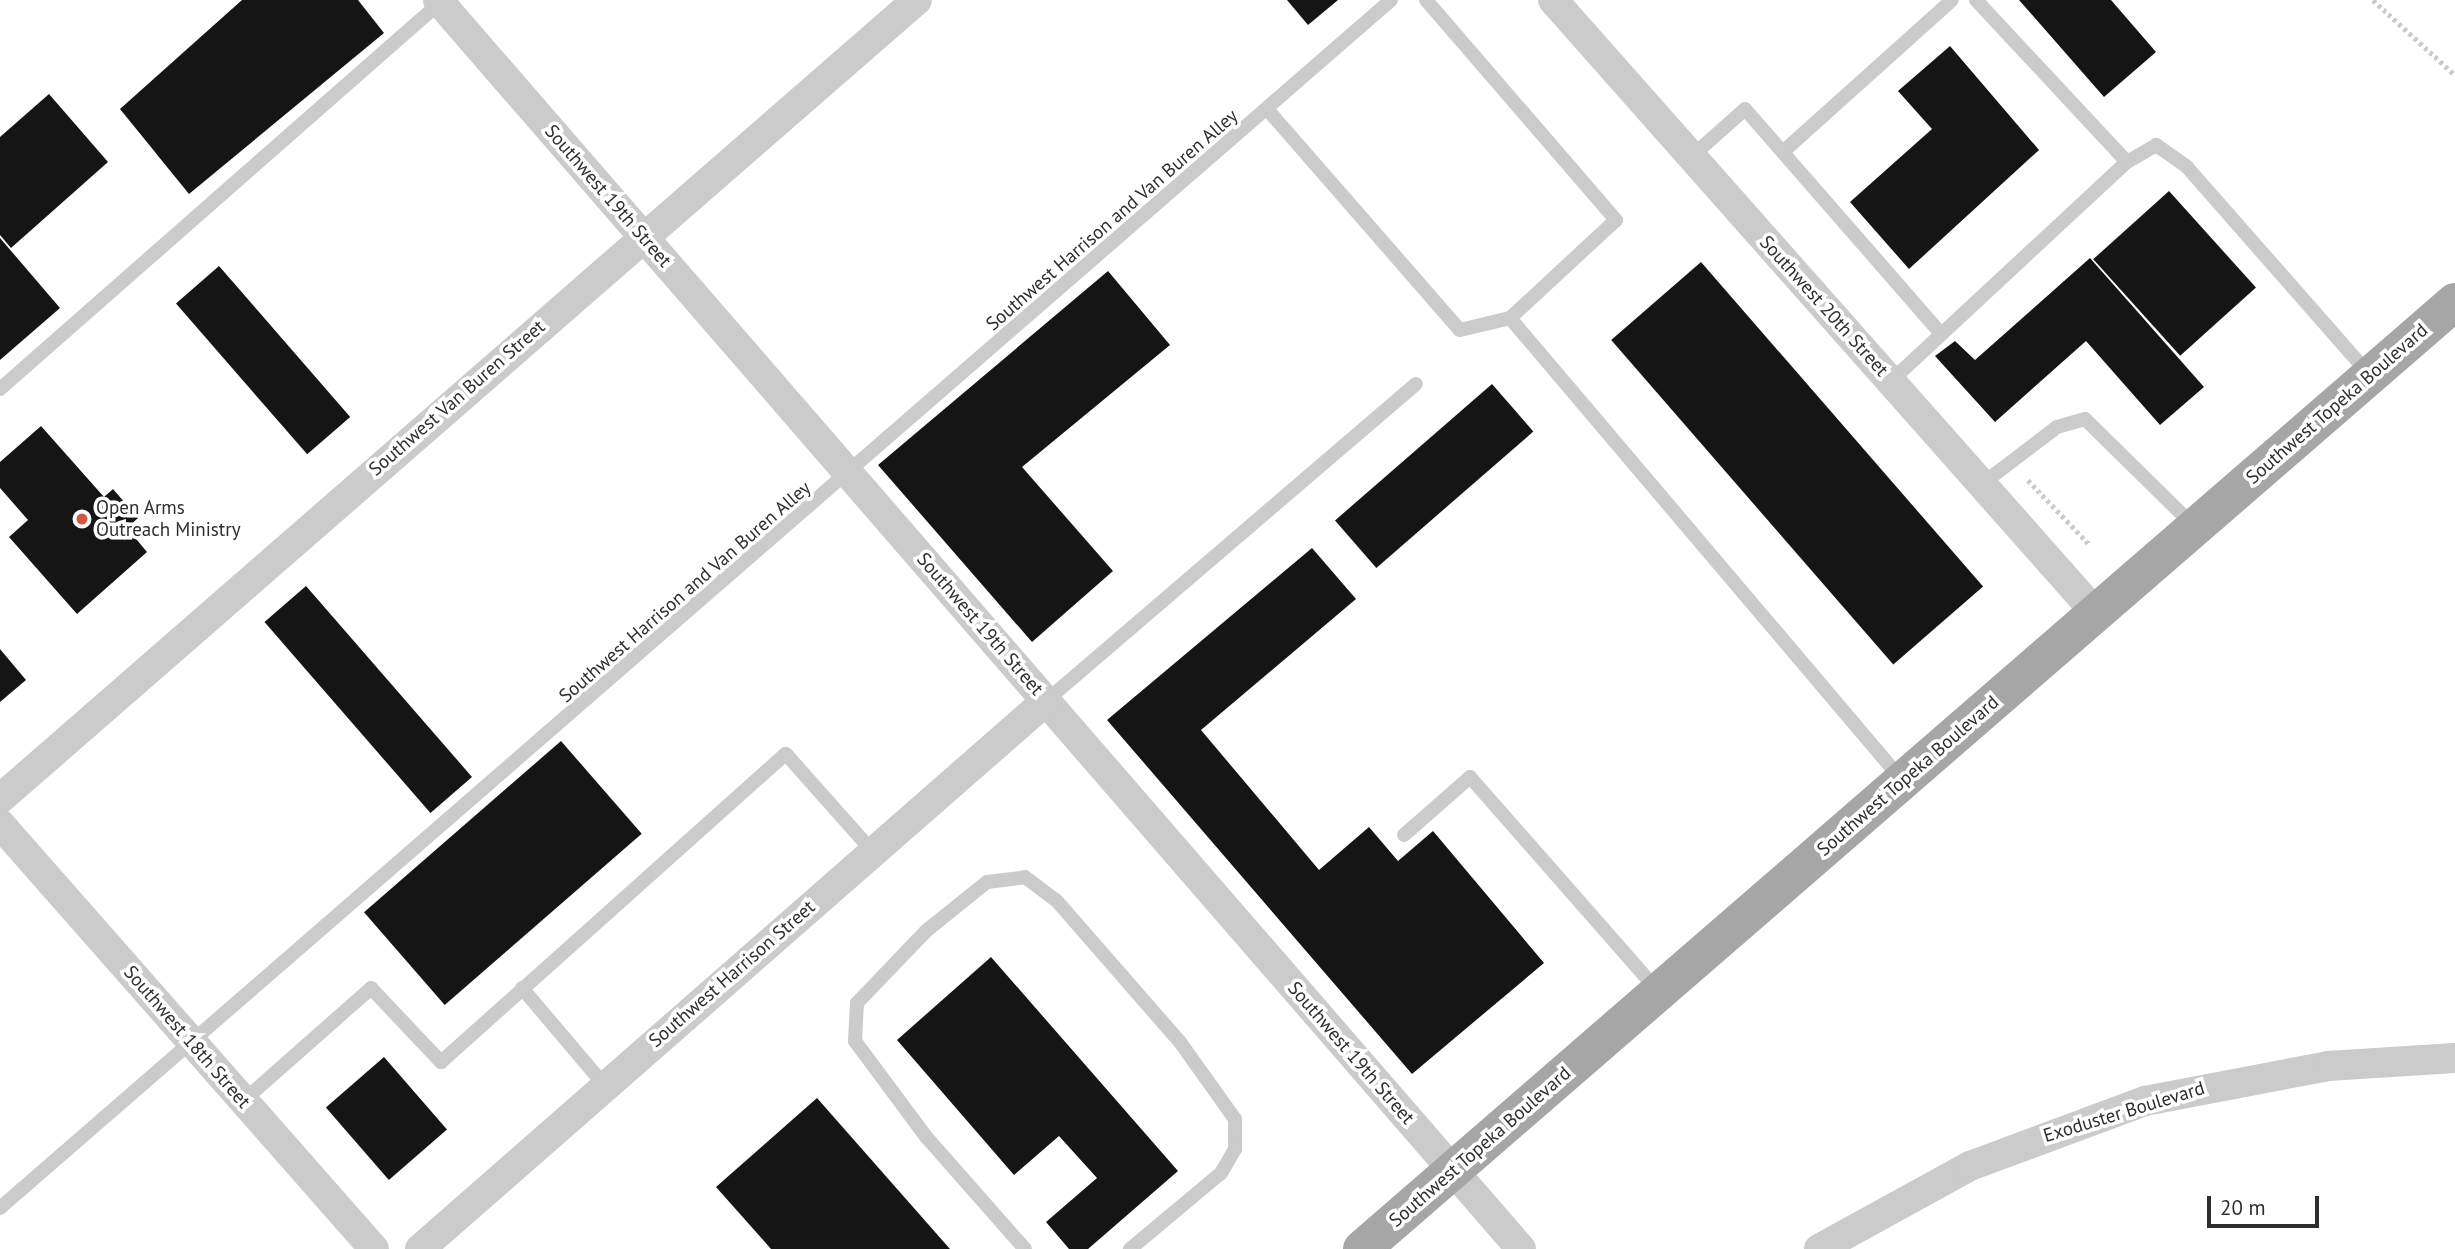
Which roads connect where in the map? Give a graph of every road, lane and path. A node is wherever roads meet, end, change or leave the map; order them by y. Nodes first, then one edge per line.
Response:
1 (917, 0) edge
2 (1391, 0) edge
3 (1426, 0) edge
4 (1553, 0) edge
5 (1952, 0) edge
6 (1976, 0) edge
7 (2373, 0) edge
8 (441, 1) edge
9 (2455, 75) edge
10 (1267, 109) junction
11 (1785, 150) junction
12 (1691, 157) junction
13 (2127, 162) junction
14 (644, 237) junction
15 (2455, 302) edge
16 (1510, 318) junction
17 (1941, 334) junction
18 (2370, 376) junction
19 (1891, 381) junction
20 (1416, 384) dead end
21 (0, 389) edge
22 (851, 475) junction
23 (1982, 484) junction
24 (2195, 527) junction
25 (2096, 613) junction
26 (1046, 701) junction
27 (1903, 781) junction
28 (0, 799) edge
29 (0, 824) edge
30 (1404, 835) dead end
31 (873, 852) junction
32 (522, 988) junction
33 (1659, 992) junction
34 (191, 1042) junction
35 (2455, 1058) edge
36 (604, 1086) junction
37 (243, 1101) junction
38 (1453, 1170) junction
39 (0, 1208) edge
40 (374, 1249) edge
41 (420, 1249) edge
42 (1025, 1249) edge
43 (1130, 1249) edge
44 (1362, 1249) edge
45 (1521, 1249) edge
46 (1819, 1249) edge

1 - 14 street, Southwest Van Buren Street
2 - 10 lane, Southwest Harrison and Van Buren Alley
3 - 16 lane
4 - 12 street, Southwest 20th Street
5 - 11 lane
6 - 13 lane
7 - 9 path
8 - 14 street, Southwest 19th Street
8 - 21 lane
10 - 16 lane
10 - 22 lane, Southwest Harrison and Van Buren Alley
11 - 12 lane
11 - 17 lane
12 - 19 street, Southwest 20th Street
13 - 17 lane
13 - 18 lane
14 - 22 street, Southwest 19th Street
14 - 28 street, Southwest Van Buren Street
15 - 18 main road, Southwest Topeka Boulevard
16 - 27 lane
17 - 19 lane
18 - 24 main road, Southwest Topeka Boulevard
19 - 23 street, Southwest 20th Street
20 - 26 lane
22 - 26 street, Southwest 19th Street
22 - 34 lane, Southwest Harrison and Van Buren Alley
23 - 24 lane
23 - 25 street, Southwest 20th Street
24 - 25 main road, Southwest Topeka Boulevard
25 - 27 main road, Southwest Topeka Boulevard
26 - 31 street, Southwest Harrison Street
26 - 38 street, Southwest 19th Street
27 - 33 main road, Southwest Topeka Boulevard
29 - 34 street, Southwest 18th Street
30 - 33 lane
31 - 32 lane
31 - 36 street, Southwest Harrison Street
32 - 36 lane
32 - 37 lane
33 - 38 main road, Southwest Topeka Boulevard
34 - 37 street, Southwest 18th Street
34 - 39 lane, Southwest Harrison and Van Buren Alley
35 - 46 street, Exoduster Boulevard
36 - 41 street, Southwest Harrison Street
37 - 40 street, Southwest 18th Street
38 - 44 main road, Southwest Topeka Boulevard
38 - 45 street, Southwest 19th Street
42 - 43 lane

